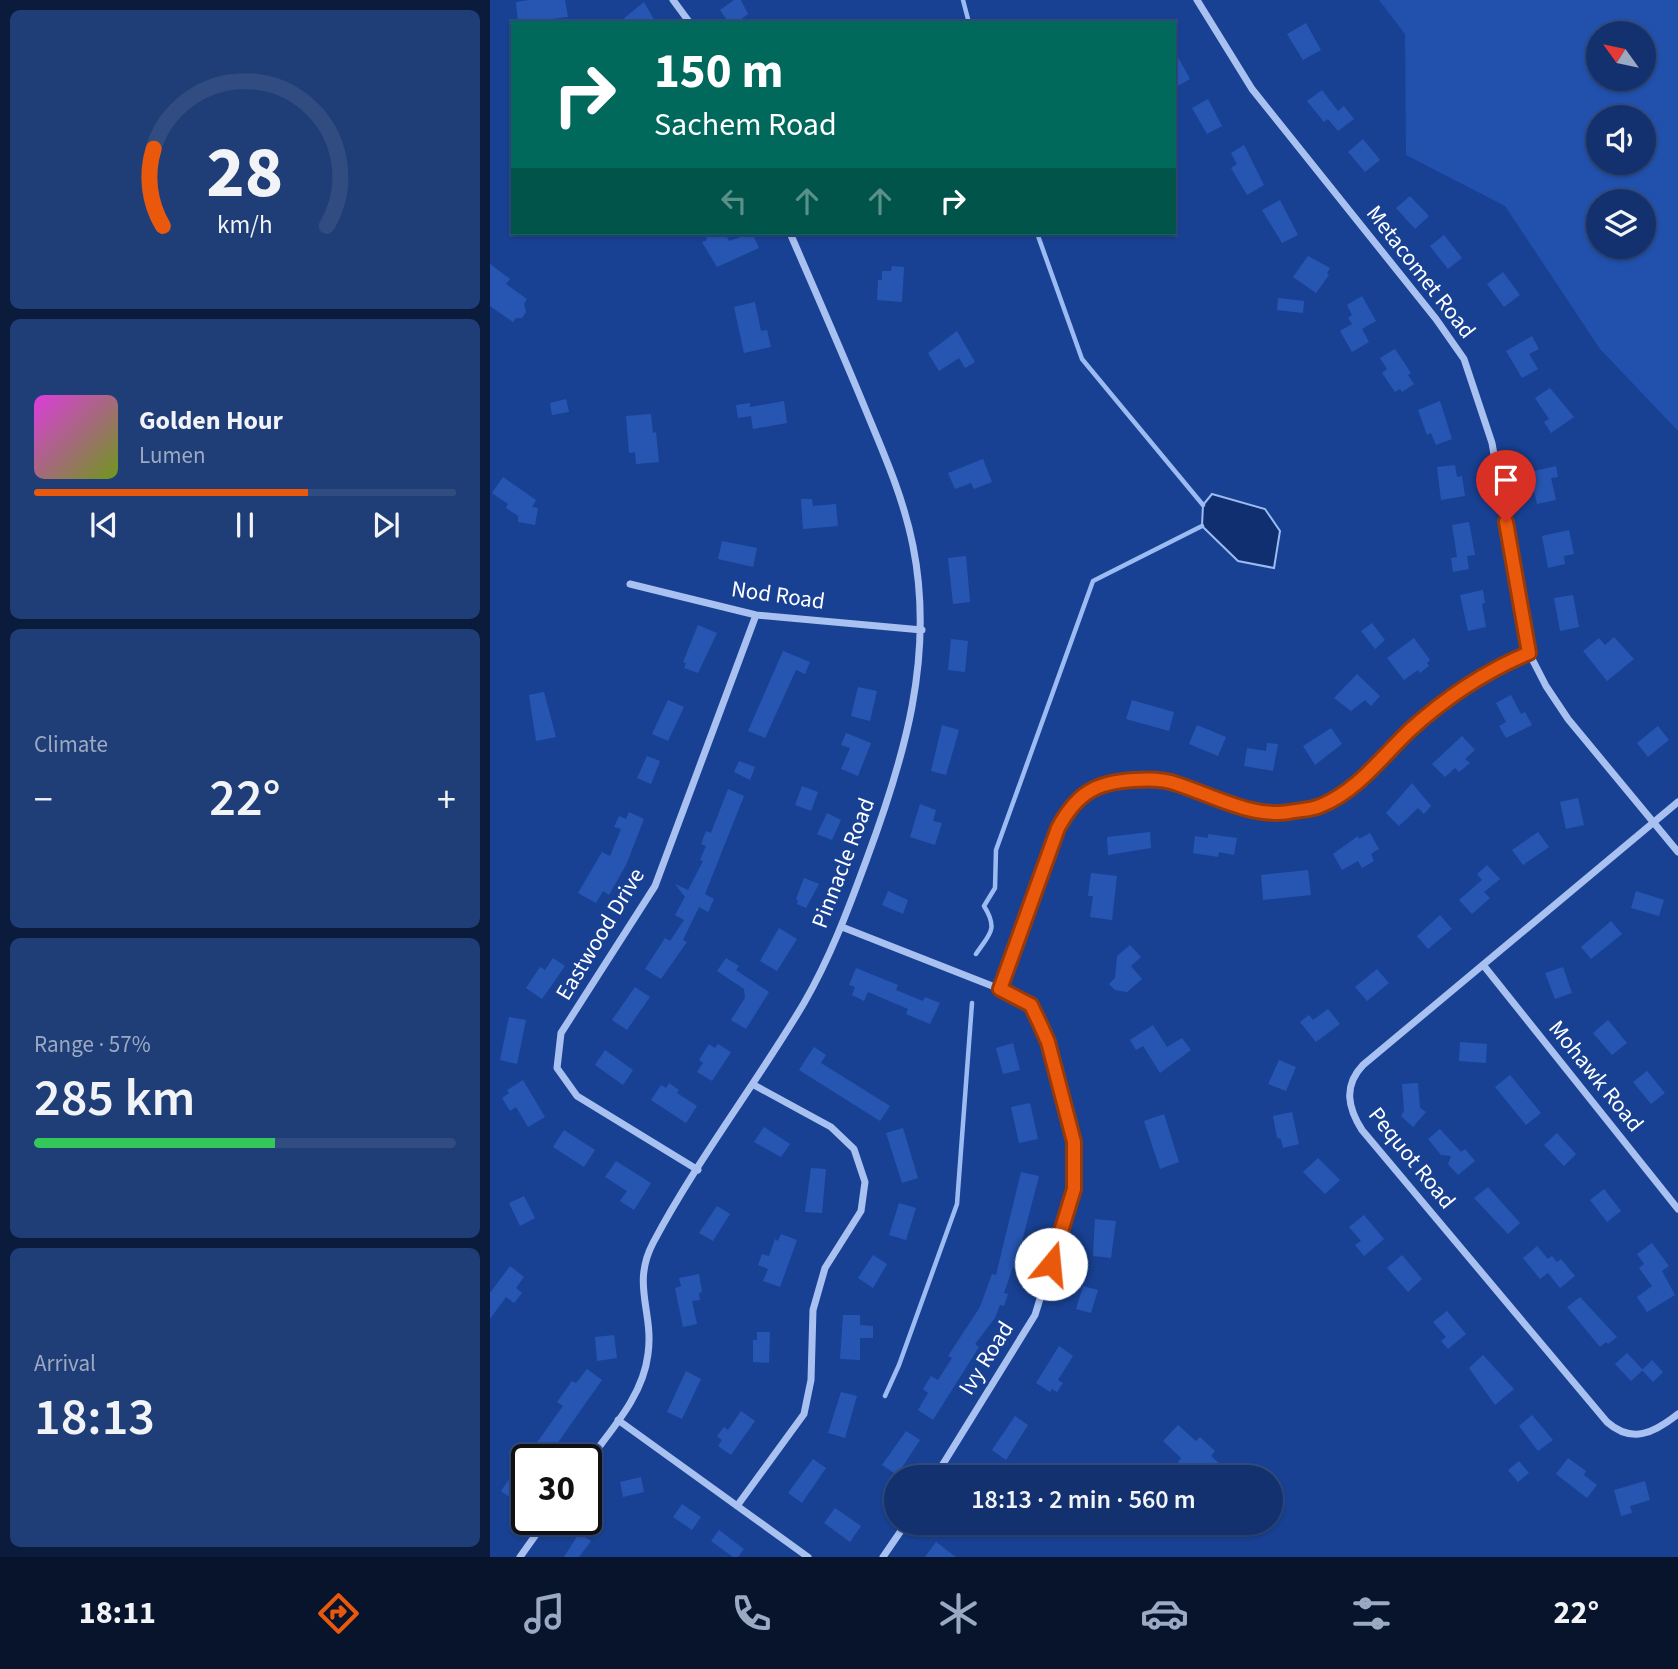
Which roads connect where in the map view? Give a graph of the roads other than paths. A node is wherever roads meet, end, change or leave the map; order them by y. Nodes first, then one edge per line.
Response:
1 (673, 0) edge
2 (1197, 0) edge
3 (689, 21) edge
4 (791, 235) edge
5 (630, 584) dead end
6 (756, 615) junction
7 (922, 630) junction
8 (1529, 653) junction
9 (1678, 803) edge
10 (1654, 822) junction
11 (1678, 852) edge
12 (842, 928) junction
13 (1484, 966) junction
14 (1000, 989) junction
15 (754, 1085) junction
16 (698, 1170) junction
17 (1678, 1209) edge
18 (1678, 1414) edge
19 (618, 1420) junction
20 (601, 1444) edge
21 (942, 1465) edge
22 (737, 1506) junction
23 (536, 1535) edge
24 (898, 1535) edge
25 (520, 1557) edge
26 (808, 1557) edge
27 (883, 1557) edge

1 - 3 street
2 - 8 street, Metacomet Road
4 - 7 street, Pinnacle Road
5 - 6 street, Nod Road
6 - 7 street, Nod Road
6 - 16 street, Eastwood Drive
7 - 12 street, Pinnacle Road
8 - 10 street, Metacomet Road
8 - 14 street
9 - 10 street, Pequot Road
10 - 11 street, Metacomet Road
10 - 13 street, Pequot Road
12 - 14 street, Ivy Road
12 - 15 street, Pinnacle Road
13 - 17 street, Mohawk Road
13 - 18 street, Pequot Road
14 - 21 street, Ivy Road
15 - 16 street, Pinnacle Road
15 - 22 street
16 - 19 street, Pinnacle Road
19 - 20 street, Pinnacle Road
19 - 22 street
22 - 26 street
23 - 25 street
24 - 27 street

